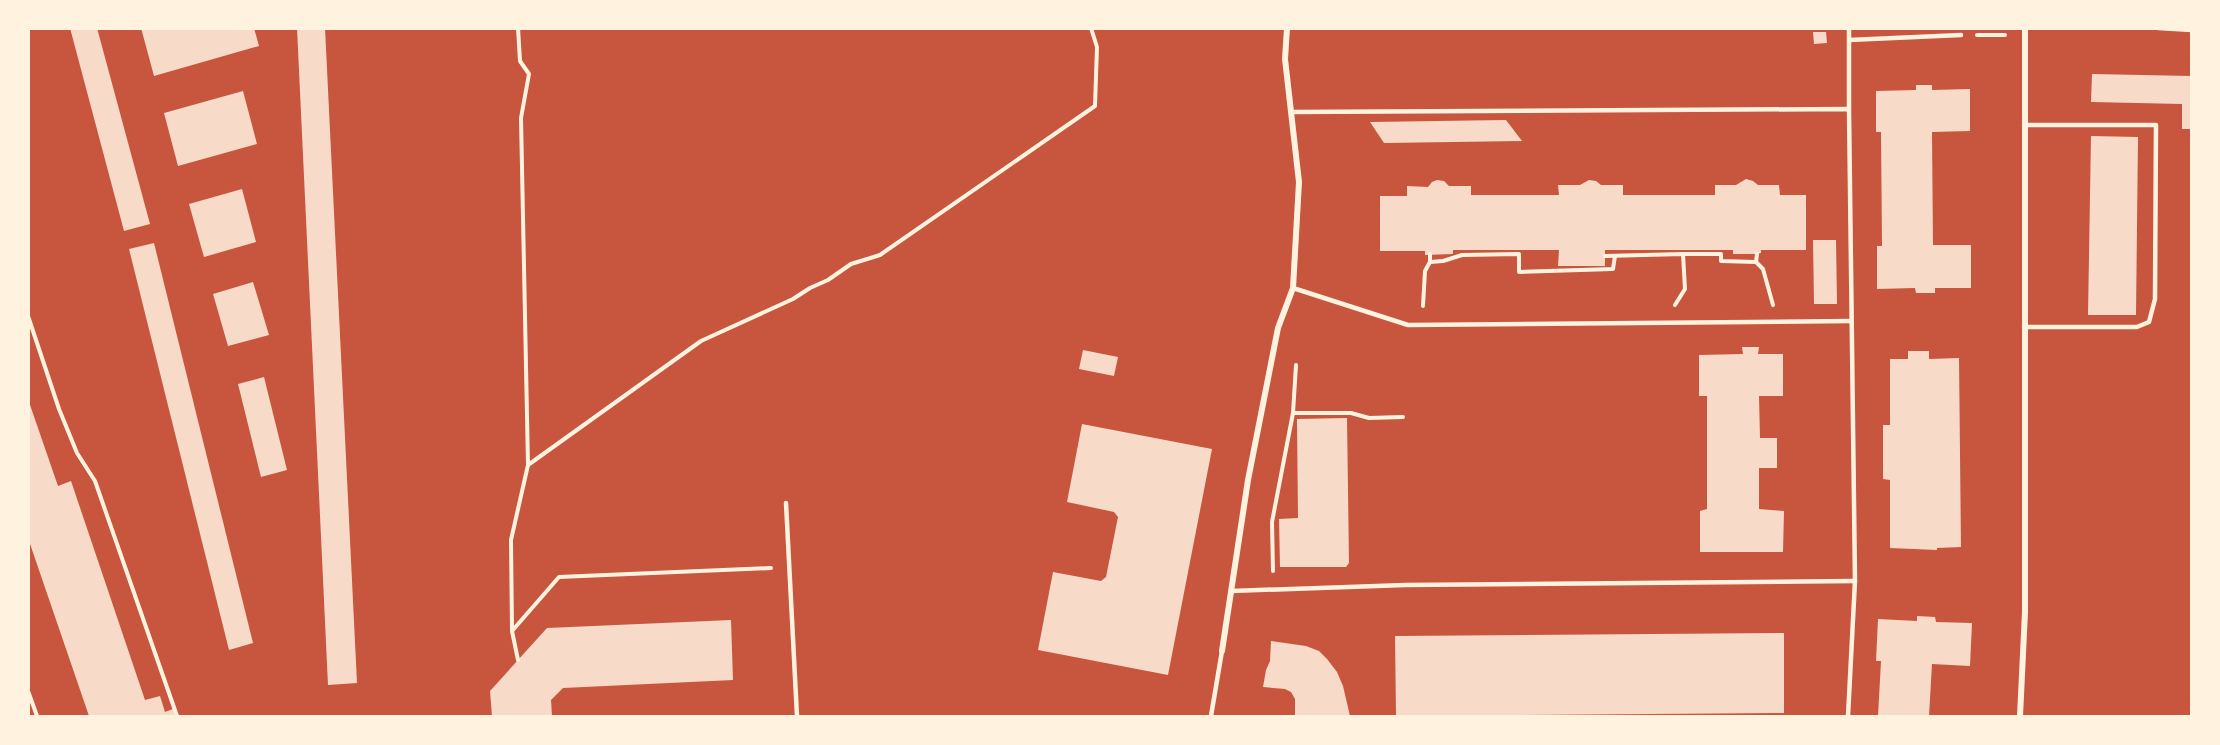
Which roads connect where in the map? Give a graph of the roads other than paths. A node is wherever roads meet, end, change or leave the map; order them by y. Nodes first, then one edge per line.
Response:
1 (1287, 28) edge
2 (1849, 28) edge
3 (2158, 28) edge
4 (2192, 30) edge
5 (2025, 32) edge
6 (1961, 35) road end
7 (1849, 40) junction
8 (1849, 109) junction
9 (1291, 112) junction
10 (2024, 125) junction
11 (1293, 288) junction
12 (1851, 321) junction
13 (2024, 327) junction
14 (786, 503) dead end
15 (1855, 580) junction
16 (1230, 591) junction
17 (1222, 651) joint
18 (797, 717) edge
19 (1211, 717) edge
20 (1848, 717) edge
21 (2020, 717) edge

1 - 9 street
2 - 7 lane
3 - 4 lane
5 - 10 street
6 - 7 lane
7 - 8 lane
8 - 9 lane
8 - 12 lane
9 - 11 street
10 - 13 street
10 - 13 lane
11 - 12 lane
11 - 16 street
12 - 15 lane
13 - 21 street
14 - 18 lane
15 - 16 lane
15 - 20 lane
16 - 17 street
17 - 19 lane

